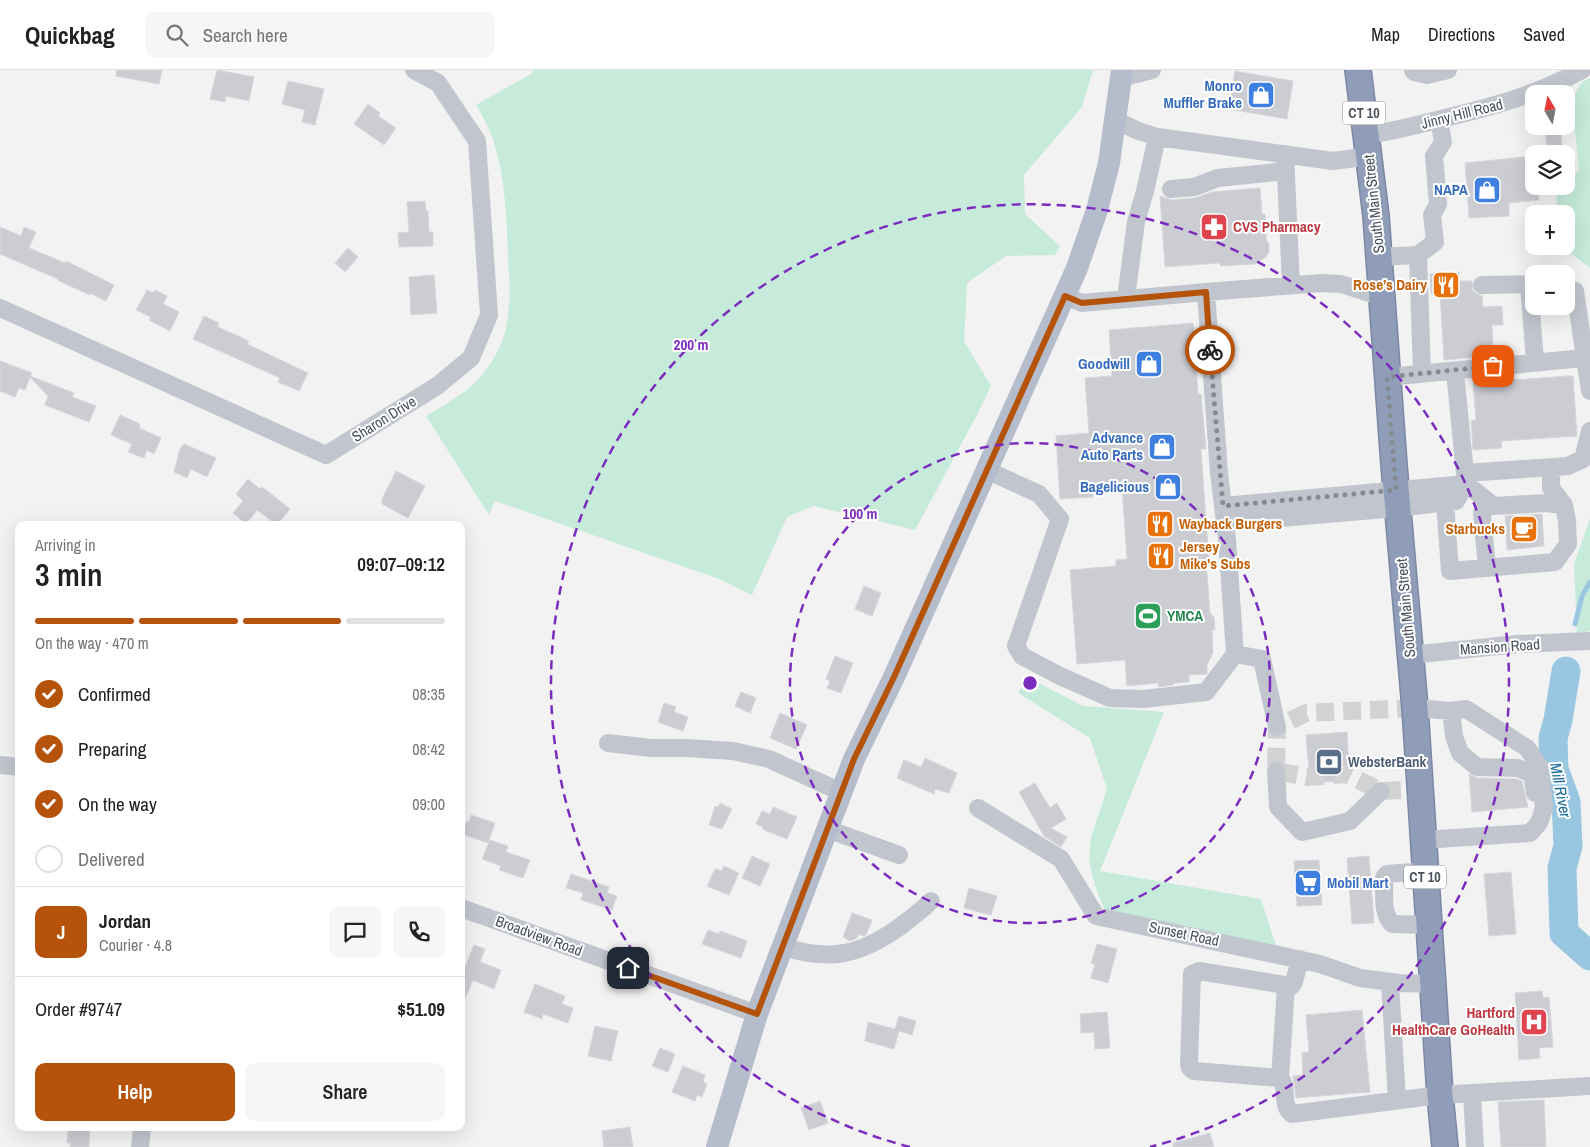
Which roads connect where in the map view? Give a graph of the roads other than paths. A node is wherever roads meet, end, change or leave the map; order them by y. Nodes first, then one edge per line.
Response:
1 (414, 70) edge
2 (1152, 70) edge
3 (1358, 70) edge
4 (1413, 70) edge
5 (1448, 70) edge
6 (1582, 70) edge
7 (1122, 74) edge
8 (1116, 120) junction
9 (1439, 120) junction
10 (1157, 137) junction
11 (1368, 146) junction
12 (1285, 163) junction
13 (1218, 178) junction
14 (1157, 187) junction
15 (1418, 255) junction
16 (1379, 257) junction
17 (1525, 284) edge
18 (1292, 285) junction
19 (1482, 285) dead end
20 (1575, 291) edge
21 (1206, 292) junction
22 (1065, 296) junction
23 (1382, 297) junction
24 (1126, 298) junction
25 (0, 308) edge
26 (1533, 315) edge
27 (1584, 358) junction
28 (1535, 362) junction
29 (1455, 371) junction
30 (1422, 374) junction
31 (1387, 377) junction
32 (1590, 391) edge
33 (1590, 431) edge
34 (1551, 468) junction
35 (986, 470) junction
36 (1465, 478) junction
37 (1397, 499) junction
38 (1486, 500) junction
39 (1445, 502) junction
40 (1564, 505) junction
41 (1224, 514) junction
42 (1487, 568) junction
43 (1590, 641) edge
44 (1235, 654) junction
45 (1410, 655) junction
46 (1414, 708) junction
47 (1451, 711) junction
48 (1277, 727) dead end
49 (608, 743) dead end
50 (0, 765) edge
51 (15, 767) edge
52 (1276, 770) dead end
53 (1381, 791) dead end
54 (841, 792) junction
55 (978, 808) dead end
56 (1539, 823) junction
57 (828, 828) junction
58 (1423, 840) junction
59 (899, 855) dead end
60 (1425, 871) junction
61 (931, 901) dead end
62 (465, 909) edge
63 (1428, 925) junction
64 (782, 947) junction
65 (1300, 959) junction
66 (1390, 982) junction
67 (1432, 984) junction
68 (1286, 986) junction
69 (757, 1014) junction
70 (1280, 1078) junction
71 (1590, 1086) edge
72 (1472, 1094) junction
73 (1440, 1096) junction
74 (1397, 1100) junction
75 (142, 1131) edge
76 (140, 1147) edge
77 (719, 1147) edge
78 (1445, 1147) edge
79 (1475, 1147) edge

1 - 25 street, Sharon Drive
2 - 7 street
3 - 11 highway, South Main Street / CT 10
4 - 5 street
6 - 9 street, Jinny Hill Road
7 - 8 main road
8 - 10 street
8 - 22 main road
9 - 11 street, Jinny Hill Road
9 - 15 street
10 - 12 street
10 - 14 street
11 - 12 street, Jinny Hill Road
11 - 16 highway, South Main Street / CT 10
12 - 13 street
12 - 18 street
13 - 14 street
13 - 14 street
14 - 24 street
15 - 16 street
15 - 30 street
16 - 23 highway, South Main Street / CT 10
17 - 19 street
18 - 21 street
18 - 23 street
20 - 27 street
21 - 24 street
21 - 41 street
22 - 24 street
22 - 35 main road
23 - 31 highway, South Main Street / CT 10
26 - 28 street
27 - 28 street
27 - 32 street
28 - 29 street
29 - 30 street
29 - 36 street
30 - 31 street
31 - 37 highway, South Main Street / CT 10
33 - 34 street
34 - 36 street
34 - 40 street
35 - 44 street
35 - 54 main road
36 - 37 street
36 - 38 street
36 - 39 street
37 - 39 street
37 - 41 street
37 - 45 highway, South Main Street / CT 10
38 - 40 street
38 - 42 street
39 - 42 street
40 - 42 street
41 - 44 street
43 - 45 street, Mansion Road
44 - 48 street
45 - 46 highway, South Main Street / CT 10
46 - 47 street
46 - 58 highway, South Main Street / CT 10
47 - 56 street
47 - 56 street
49 - 54 street
50 - 51 street
52 - 53 street
54 - 57 main road
55 - 65 street, Sunset Road
56 - 58 street
57 - 59 street
57 - 64 main road
58 - 60 highway, South Main Street / CT 10
60 - 63 highway, South Main Street / CT 10
60 - 63 street
61 - 64 street
62 - 69 street, Broadview Road
63 - 67 highway, South Main Street / CT 10
64 - 69 main road
65 - 66 street, Sunset Road
65 - 68 street
66 - 67 street, Sunset Road
66 - 74 street
67 - 73 highway, South Main Street / CT 10
68 - 70 street
68 - 70 street
69 - 77 main road
70 - 74 street
71 - 72 street
72 - 73 street
72 - 79 street
73 - 74 street
73 - 78 highway, South Main Street / CT 10
75 - 76 street

